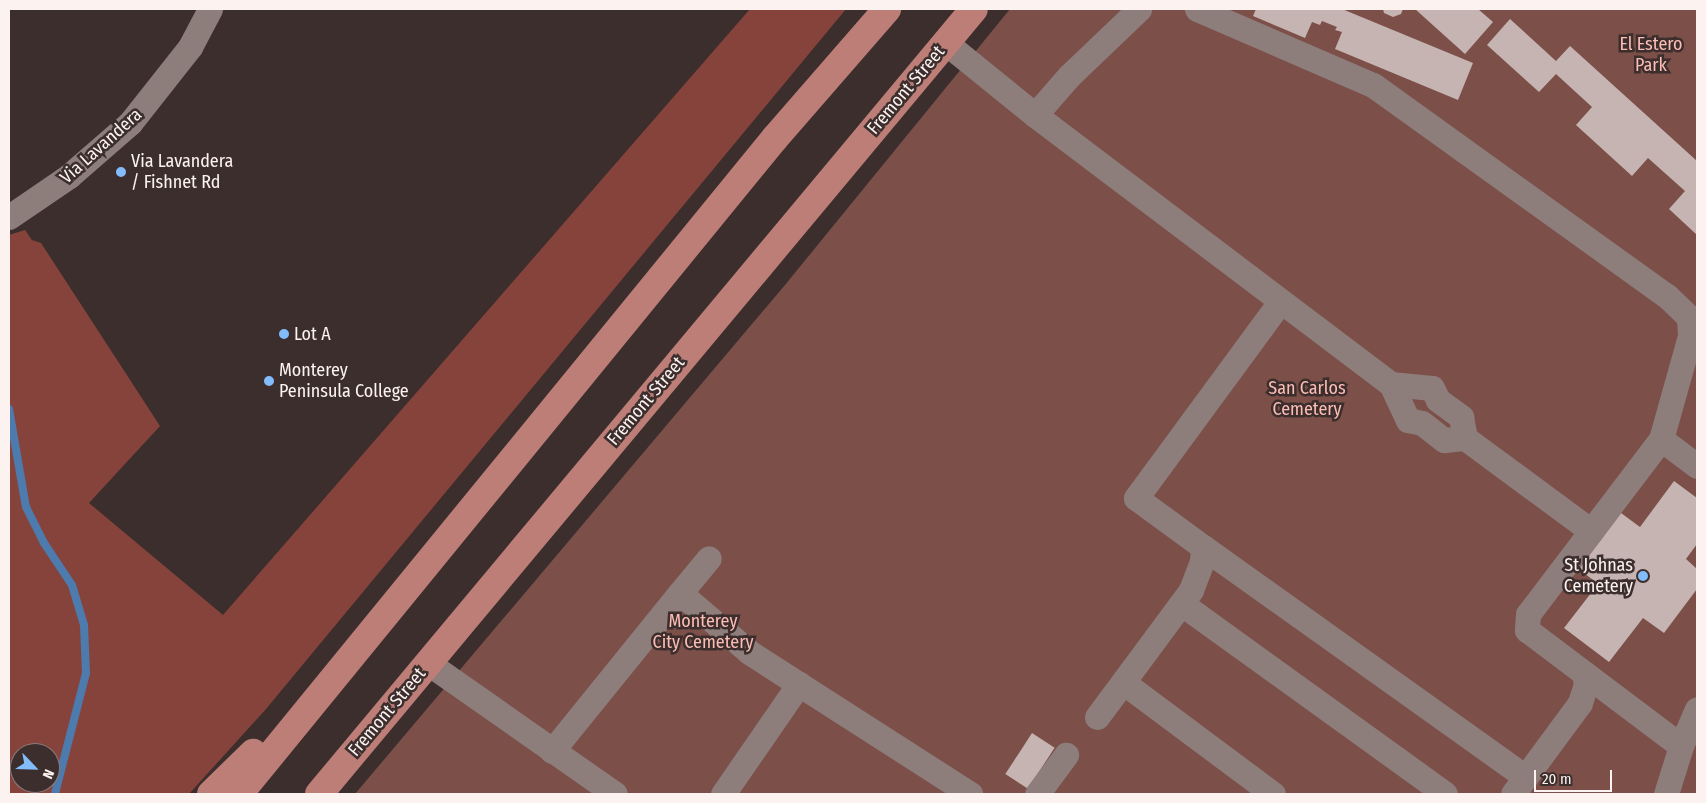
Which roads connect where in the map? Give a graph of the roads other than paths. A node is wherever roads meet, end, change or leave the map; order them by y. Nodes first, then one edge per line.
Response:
1 (210, 9) edge
2 (887, 9) edge
3 (974, 9) edge
4 (1139, 9) edge
5 (1197, 9) edge
6 (946, 43) junction
7 (1035, 115) junction
8 (9, 217) edge
9 (1280, 302) junction
10 (1391, 384) junction
11 (1465, 438) junction
12 (1661, 439) junction
13 (1697, 466) edge
14 (1591, 531) junction
15 (1203, 547) junction
16 (709, 558) dead end
17 (680, 593) junction
18 (1182, 604) junction
19 (428, 663) junction
20 (336, 671) junction
21 (1584, 673) junction
22 (1123, 682) junction
23 (799, 684) junction
24 (1697, 709) edge
25 (1097, 717) dead end
26 (1681, 746) junction
27 (552, 751) junction
28 (1066, 755) dead end
29 (580, 785) edge
30 (1519, 786) edge
31 (211, 794) edge
32 (239, 794) edge
33 (319, 794) edge
34 (615, 794) edge
35 (723, 794) edge
36 (970, 794) edge
37 (1037, 794) edge
38 (1273, 794) edge
39 (1445, 794) edge
40 (1666, 794) edge

1 - 8 street, Via Lavandera
2 - 20 main road
3 - 6 main road, Fremont Street
4 - 7 street
5 - 12 street
6 - 7 street
6 - 19 main road, Fremont Street
7 - 9 street
9 - 10 street
9 - 15 street
10 - 11 street
10 - 11 street
11 - 14 street
12 - 13 street
12 - 14 street
14 - 21 street
15 - 18 street
15 - 30 street
16 - 17 street
17 - 23 street
17 - 27 street
18 - 22 street
18 - 39 street
19 - 27 street
19 - 33 main road, Fremont Street
20 - 31 main road
20 - 32 main road
21 - 26 street
21 - 30 street
22 - 25 street
22 - 38 street
23 - 35 street
23 - 36 street
24 - 26 street
26 - 40 street
27 - 29 street
28 - 37 street
29 - 34 street

